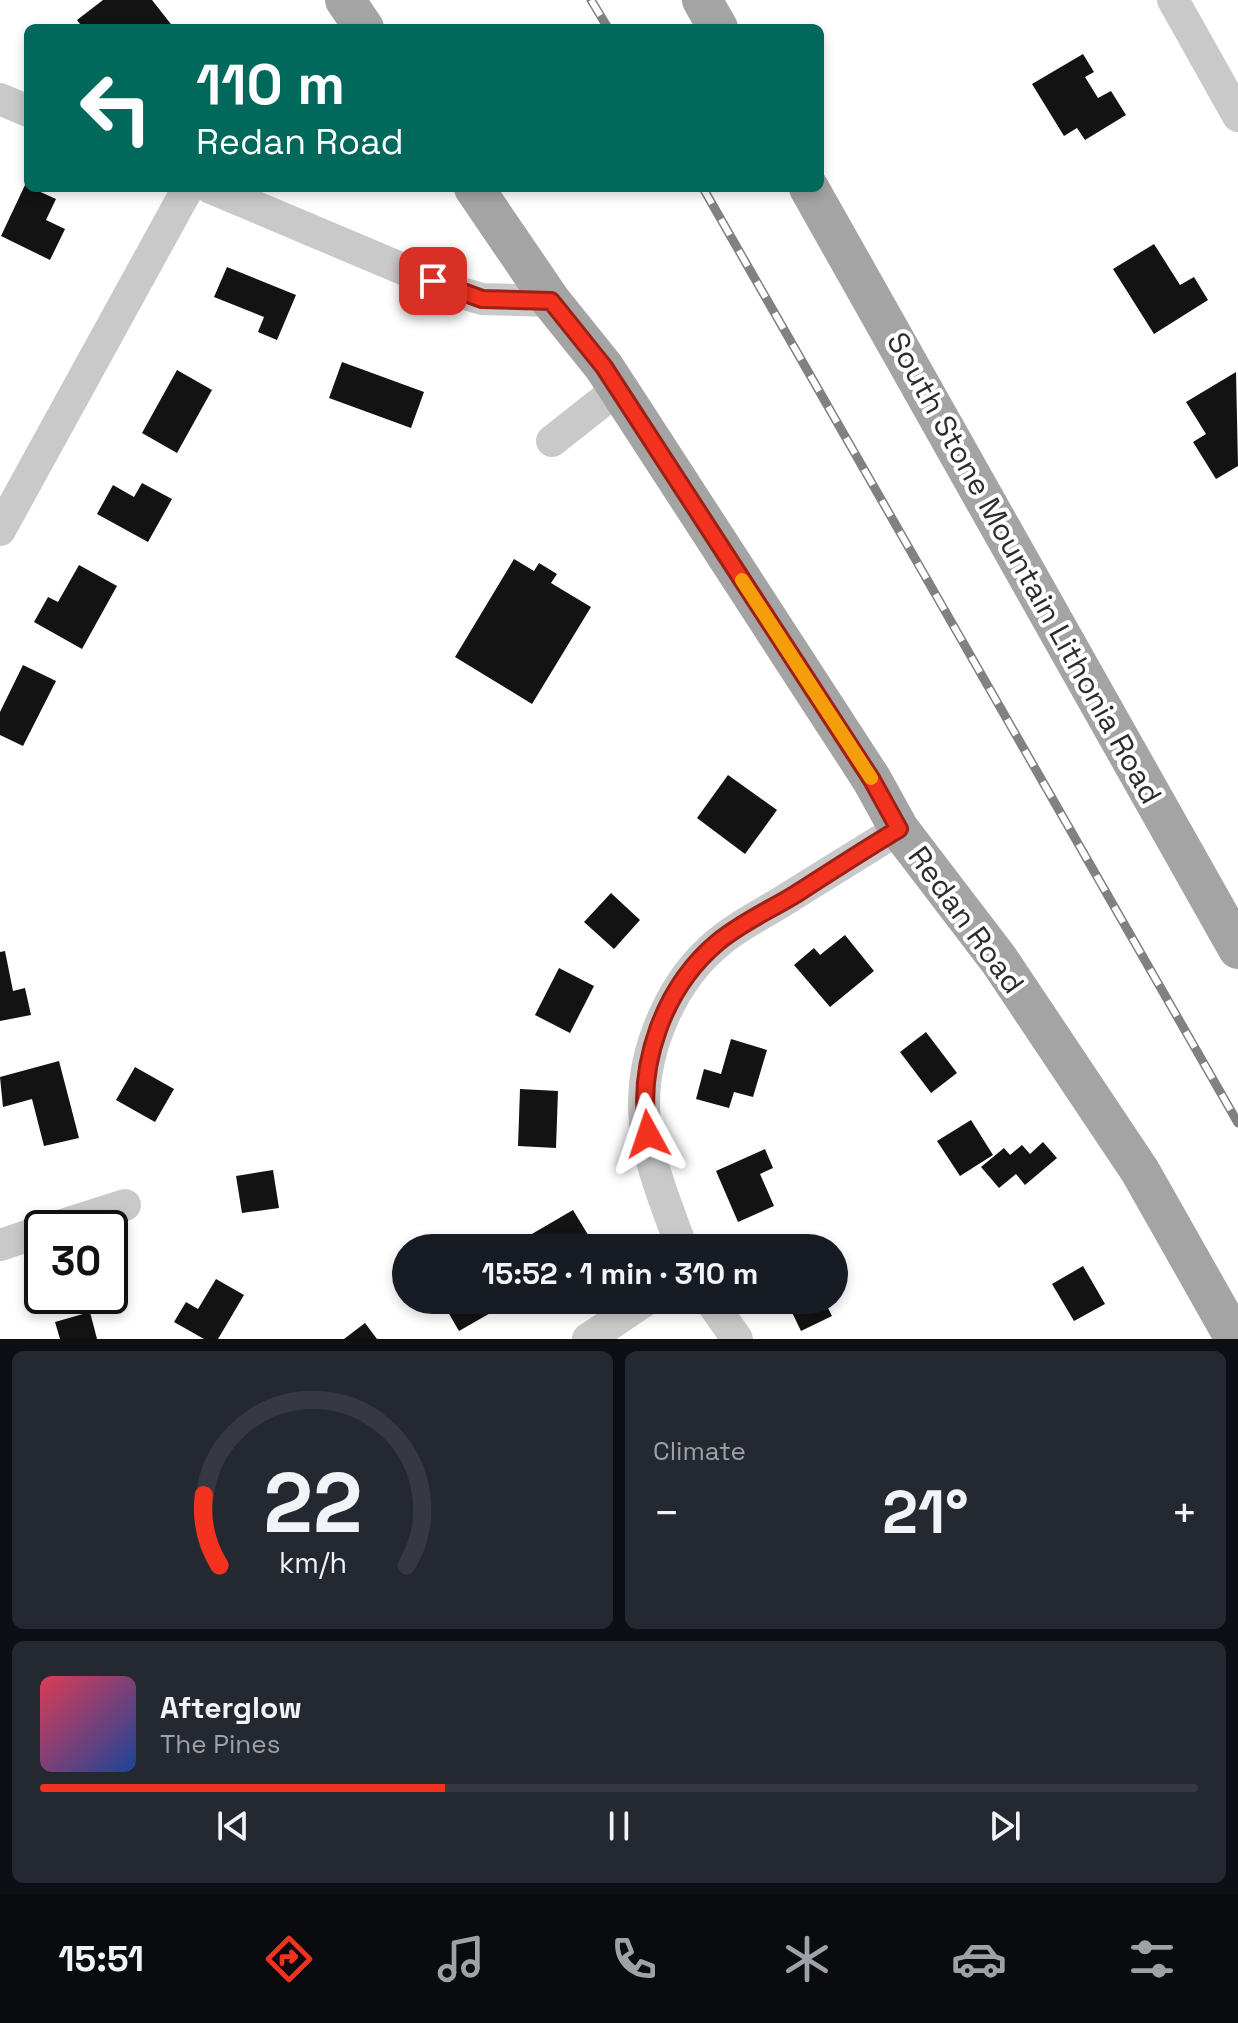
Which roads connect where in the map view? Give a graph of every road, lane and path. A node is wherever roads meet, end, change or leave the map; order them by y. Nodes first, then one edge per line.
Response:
1 (345, 0) edge
2 (702, 0) edge
3 (1173, 0) edge
4 (361, 24) edge
5 (716, 24) edge
6 (0, 99) edge
7 (24, 109) edge
8 (1238, 116) edge
9 (186, 192) edge
10 (220, 192) edge
11 (477, 192) edge
12 (811, 192) edge
13 (551, 301) junction
14 (618, 389) junction
15 (552, 441) dead end
16 (0, 530) edge
17 (899, 829) junction
18 (1238, 949) edge
19 (125, 1205) dead end
20 (109, 1210) edge
21 (677, 1234) edge
22 (24, 1237) edge
23 (0, 1245) edge
24 (625, 1314) edge
25 (720, 1314) edge
26 (588, 1339) edge
27 (737, 1339) edge
28 (1235, 1339) edge

1 - 4 main road
2 - 5 main road
3 - 8 street
6 - 7 street
9 - 16 street
10 - 13 street
11 - 13 main road, Redan Road
12 - 18 main road, South Stone Mountain Lithonia Road
13 - 14 main road, Redan Road
14 - 15 street
14 - 17 main road, Redan Road
17 - 21 street
17 - 28 main road, Redan Road
19 - 20 street
22 - 23 street
24 - 26 street
25 - 27 street

